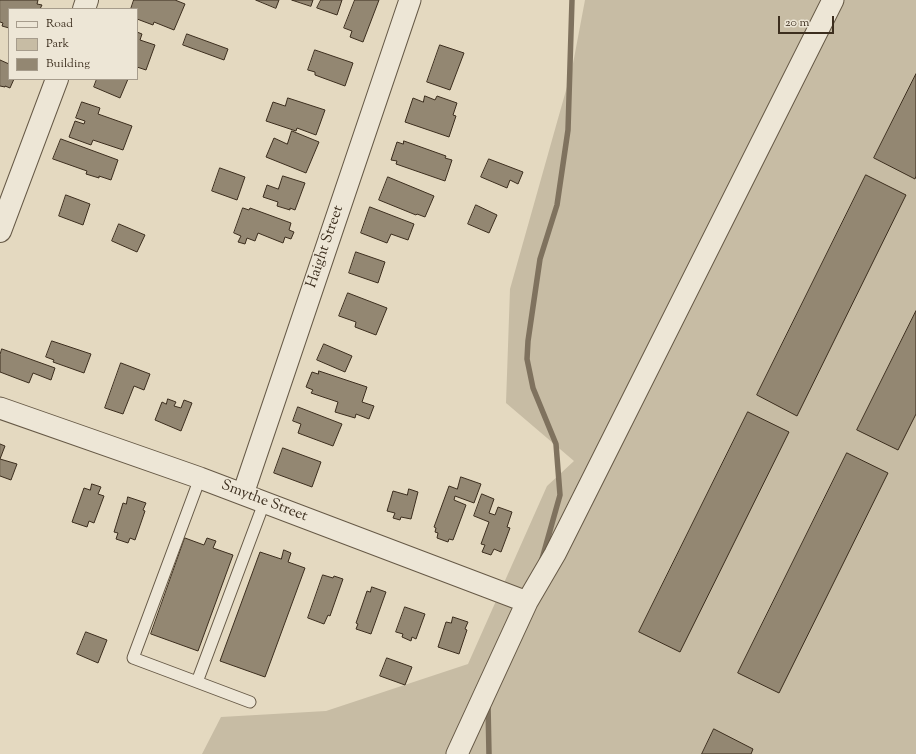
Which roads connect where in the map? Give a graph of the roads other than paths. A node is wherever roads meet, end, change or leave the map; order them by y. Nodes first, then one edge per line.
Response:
1 (410, 0) edge
2 (833, 0) edge
3 (57, 80) edge
4 (0, 231) edge
5 (0, 408) edge
6 (200, 478) junction
7 (243, 494) junction
8 (264, 502) junction
9 (527, 602) junction
10 (197, 682) junction
11 (250, 702) dead end
12 (457, 754) edge

1 - 7 street, Haight Street
2 - 9 street
3 - 4 street
5 - 6 street, Smythe Street
6 - 7 street, Smythe Street
6 - 10 lane
7 - 8 street, Smythe Street
8 - 9 street, Smythe Street
8 - 10 lane
9 - 12 street
10 - 11 lane

